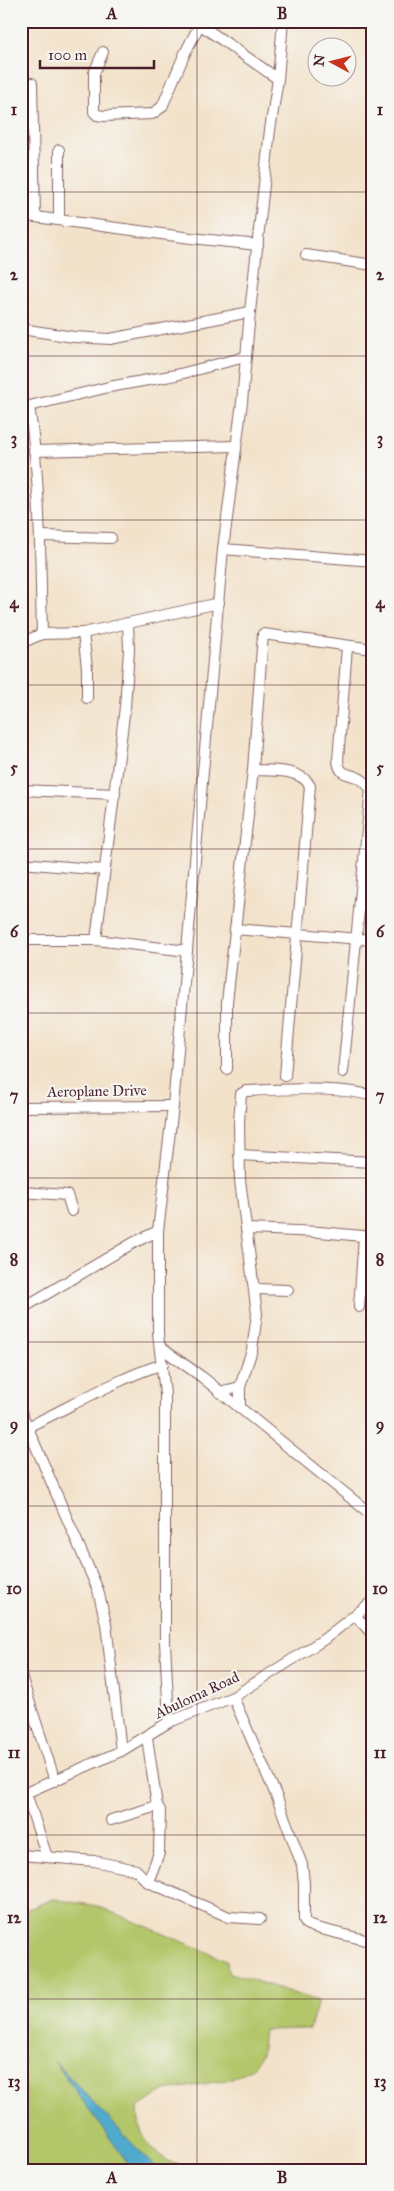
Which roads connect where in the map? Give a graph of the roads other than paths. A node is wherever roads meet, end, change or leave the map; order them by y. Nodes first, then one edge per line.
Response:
1 (283, 21) edge
2 (198, 23) edge
3 (102, 52) dead end
4 (278, 79) junction
5 (32, 83) dead end
6 (59, 150) dead end
7 (21, 215) edge
8 (35, 216) junction
9 (59, 220) junction
10 (258, 245) junction
11 (306, 255) dead end
12 (373, 265) edge
13 (250, 312) junction
14 (21, 329) edge
15 (245, 357) junction
16 (25, 407) edge
17 (236, 446) junction
18 (34, 450) junction
19 (41, 536) junction
20 (111, 538) dead end
21 (223, 549) junction
22 (373, 561) edge
23 (220, 603) junction
24 (128, 623) junction
25 (83, 633) junction
26 (42, 634) junction
27 (21, 643) edge
28 (347, 646) junction
29 (373, 649) edge
30 (87, 698) dead end
31 (253, 770) junction
32 (21, 790) edge
33 (115, 794) junction
34 (21, 862) edge
35 (104, 870) junction
36 (235, 928) junction
37 (296, 934) junction
38 (357, 939) junction
39 (21, 940) edge
40 (96, 940) junction
41 (373, 940) edge
42 (188, 950) junction
43 (226, 1069) dead end
44 (343, 1072) dead end
45 (285, 1076) dead end
46 (373, 1096) edge
47 (173, 1106) junction
48 (21, 1107) edge
49 (240, 1155) junction
50 (373, 1162) edge
51 (21, 1192) edge
52 (72, 1211) dead end
53 (246, 1229) junction
54 (158, 1231) junction
55 (368, 1236) edge
56 (255, 1289) junction
57 (288, 1290) dead end
58 (359, 1307) dead end
59 (21, 1309) edge
60 (160, 1347) junction
61 (163, 1364) junction
62 (240, 1387) junction
63 (220, 1392) junction
64 (240, 1408) junction
65 (21, 1412) edge
66 (25, 1428) edge
67 (373, 1516) edge
68 (373, 1601) edge
69 (355, 1616) junction
70 (373, 1635) edge
71 (21, 1676) edge
72 (234, 1697) junction
73 (169, 1722) junction
74 (147, 1737) junction
75 (121, 1751) junction
76 (55, 1781) junction
77 (24, 1794) edge
78 (157, 1806) junction
79 (111, 1820) dead end
80 (21, 1855) edge
81 (47, 1857) junction
82 (148, 1882) junction
83 (260, 1919) dead end
84 (373, 1942) edge

1 - 4 street
2 - 3 street
2 - 4 street
4 - 10 street
5 - 8 street
6 - 9 street
7 - 8 street
8 - 9 street
9 - 10 street
10 - 13 street
11 - 12 street
13 - 14 street
13 - 15 street
15 - 16 street
15 - 17 street
16 - 18 street
17 - 18 street
17 - 21 street
18 - 19 street
19 - 20 street
19 - 26 street
21 - 22 street
21 - 23 street
23 - 24 street
23 - 42 street
24 - 25 street
24 - 33 street
25 - 26 street
25 - 30 street
26 - 27 street
28 - 29 street
28 - 31 street
28 - 38 street
31 - 36 street
31 - 37 street
32 - 33 street
33 - 35 street
34 - 35 street
35 - 40 street
36 - 37 street
36 - 43 street
37 - 38 street
37 - 45 street
38 - 41 street
38 - 44 street
39 - 40 street
40 - 42 street
42 - 47 street
46 - 49 street
47 - 48 street, Aeroplane Drive
47 - 54 street
49 - 50 street
49 - 53 street
51 - 52 street
53 - 55 street
53 - 56 street
54 - 59 street
54 - 60 street
55 - 58 street
56 - 57 street
56 - 62 street
60 - 61 street
60 - 63 street
61 - 66 street
61 - 73 street
62 - 63 street
62 - 64 street
63 - 64 street
64 - 67 street
65 - 66 street
66 - 75 street
68 - 69 street, Abuloma Road
69 - 70 street
69 - 72 street, Abuloma Road
71 - 76 street
72 - 73 street, Abuloma Road
72 - 84 street
73 - 74 street, Abuloma Road
74 - 75 street, Abuloma Road
74 - 78 street
75 - 76 street, Abuloma Road
76 - 77 street, Abuloma Road
77 - 81 street
78 - 79 street
78 - 82 street
80 - 81 street
81 - 82 street
82 - 83 street

